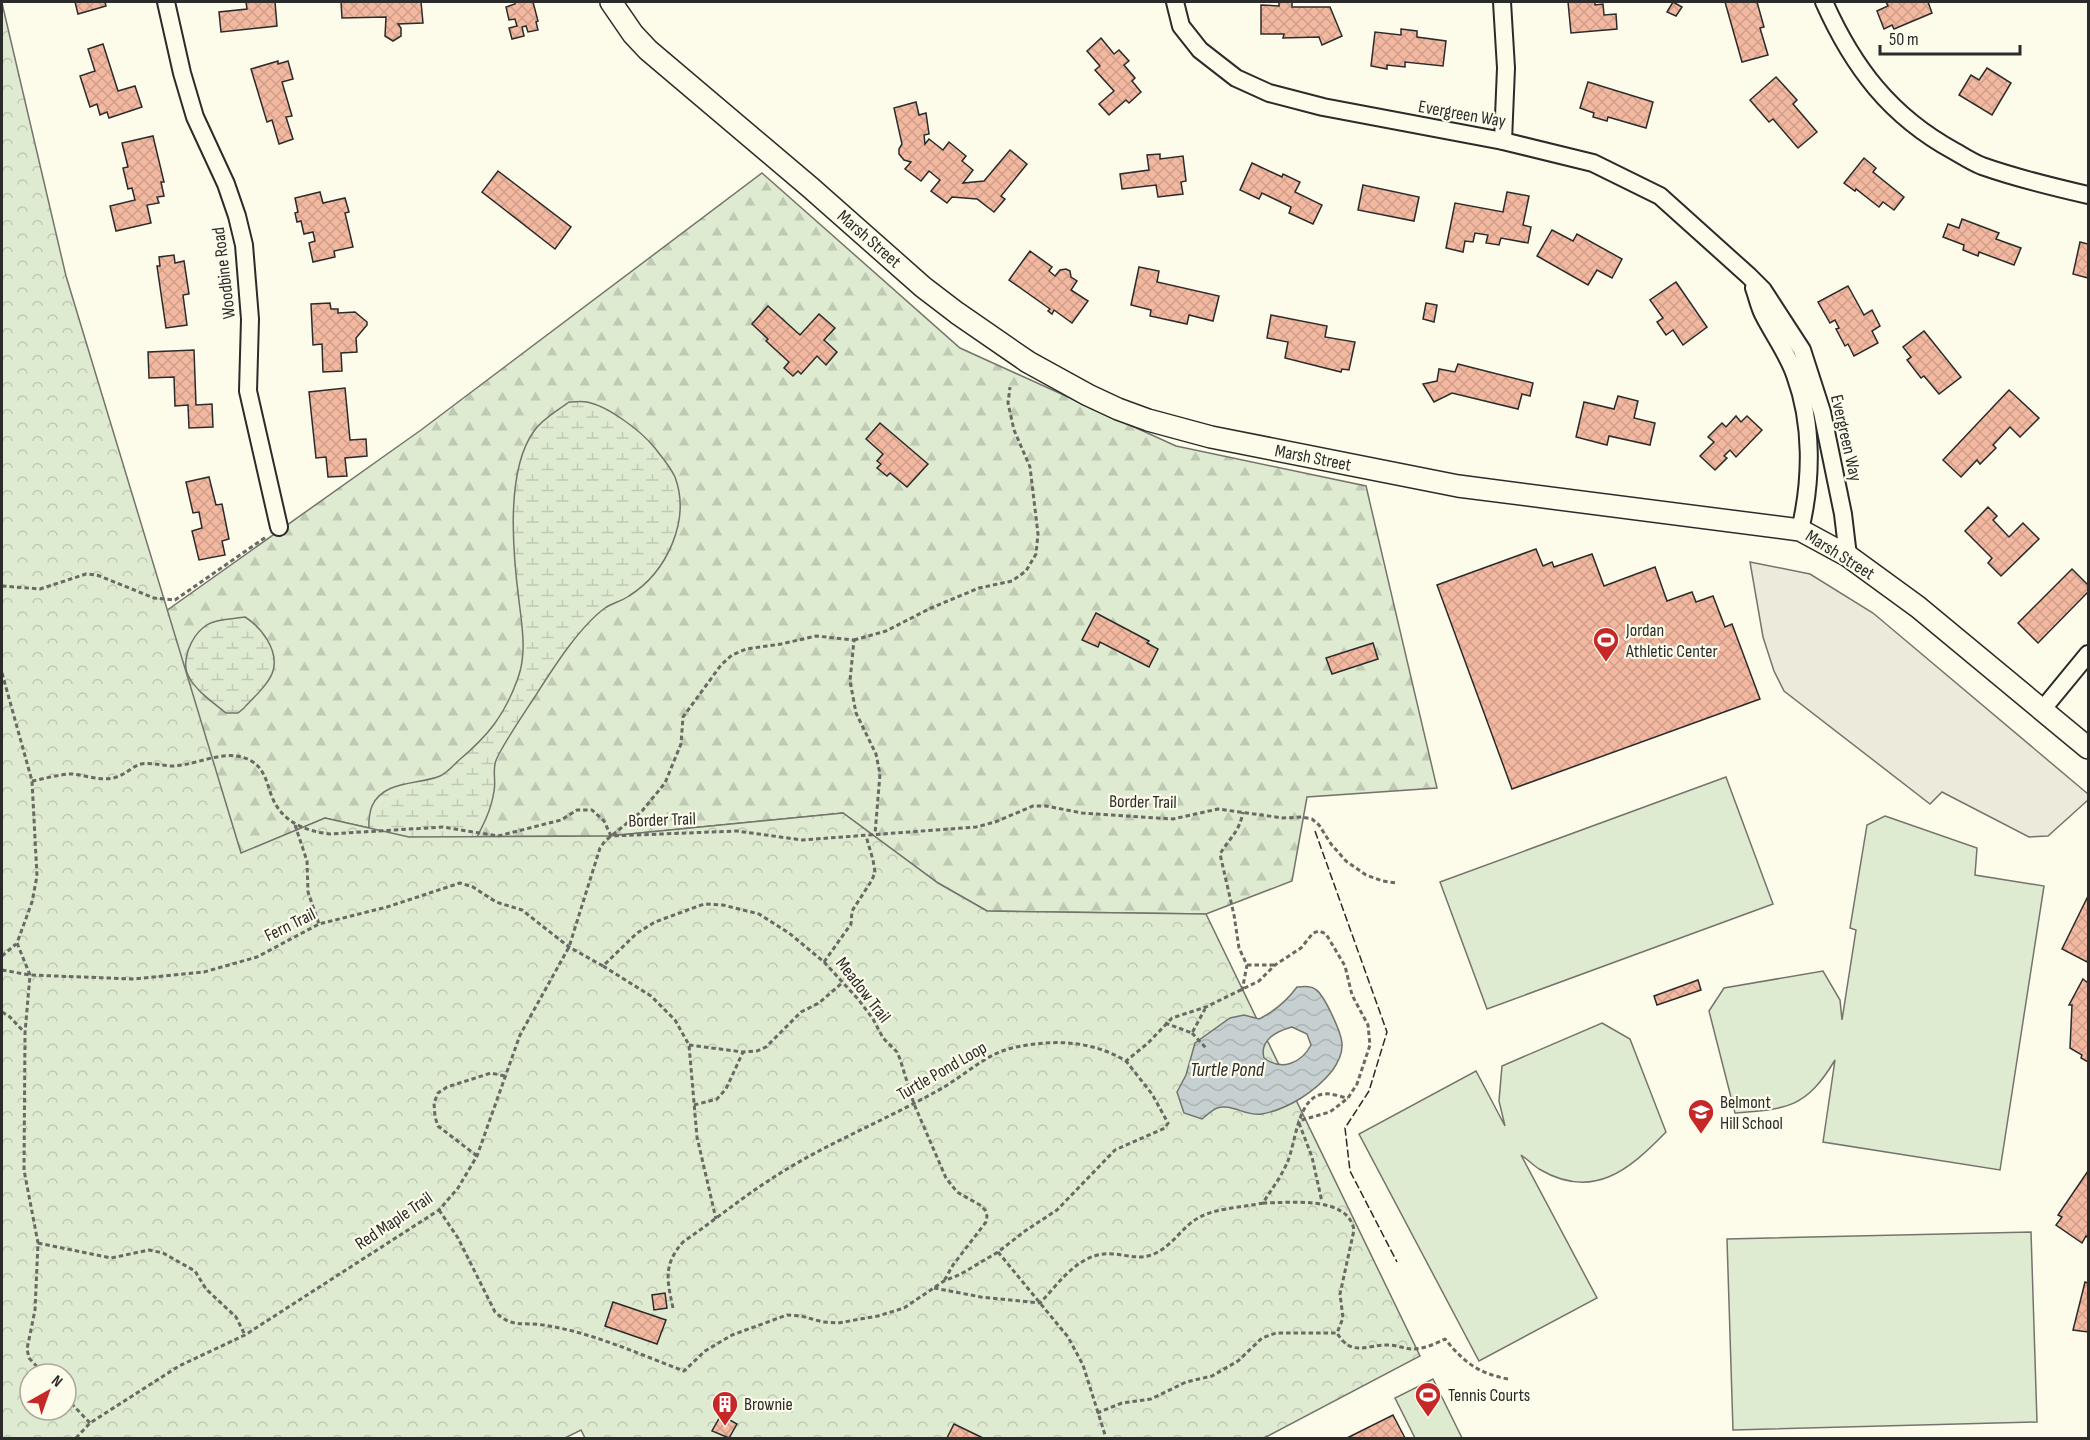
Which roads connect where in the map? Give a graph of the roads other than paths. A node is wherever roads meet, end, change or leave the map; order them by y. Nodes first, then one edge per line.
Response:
1 (166, 2) edge
2 (172, 2) edge
3 (611, 2) edge
4 (1175, 2) edge
5 (1502, 2) edge
6 (1824, 2) edge
7 (171, 23) junction
8 (1503, 141) junction
9 (2088, 195) edge
10 (1749, 276) junction
11 (279, 527) road end
12 (1800, 530) junction
13 (1848, 556) junction
14 (2088, 654) edge
15 (2042, 710) junction
16 (2088, 748) edge

1 - 7 street, Woodbine Road
2 - 7 street, Woodbine Road
3 - 12 street, Marsh Street
4 - 8 street, Evergreen Way
5 - 8 street
6 - 9 street
7 - 11 street, Woodbine Road
8 - 10 street, Evergreen Way
10 - 12 street, Evergreen Way
10 - 13 street, Evergreen Way
12 - 13 street, Marsh Street
13 - 15 street, Marsh Street
14 - 15 street
15 - 16 street, Marsh Street

